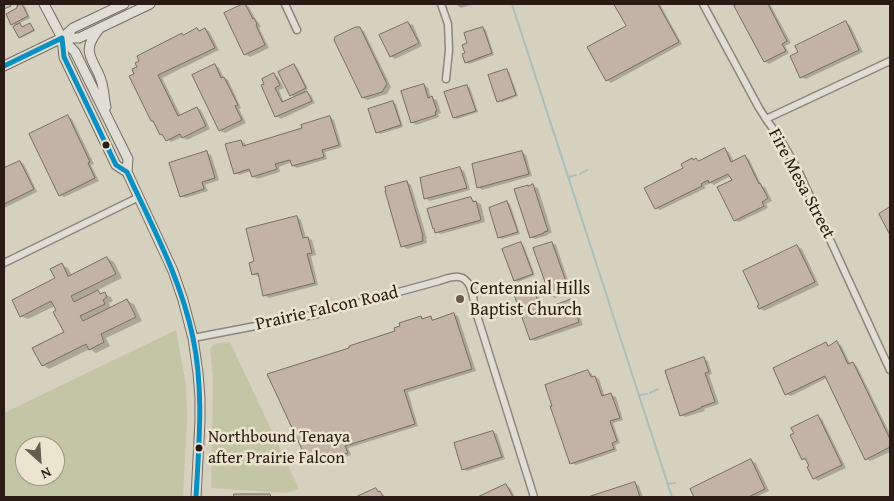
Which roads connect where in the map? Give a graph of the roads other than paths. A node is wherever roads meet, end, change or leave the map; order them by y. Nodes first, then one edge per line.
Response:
1 (44, 4) edge
2 (124, 4) edge
3 (150, 4) edge
4 (285, 4) edge
5 (441, 4) edge
6 (702, 4) edge
7 (99, 28) junction
8 (298, 30) dead end
9 (62, 38) junction
10 (890, 61) edge
11 (4, 66) edge
12 (446, 79) dead end
13 (107, 115) junction
14 (766, 119) junction
15 (127, 172) junction
16 (139, 198) junction
17 (4, 263) edge
18 (193, 338) junction
19 (890, 370) edge
20 (196, 497) edge
21 (534, 497) edge

1 - 9 main road
2 - 9 main road
3 - 7 main road
4 - 8 street
5 - 12 street
6 - 14 street, Fire Mesa Street
7 - 9 main road
7 - 13 main road
9 - 11 main road
9 - 13 main road
9 - 15 main road
10 - 14 street
13 - 15 main road
14 - 19 street, Fire Mesa Street
15 - 16 main road
16 - 17 street
16 - 18 main road
18 - 20 main road
18 - 21 street, Prairie Falcon Road

